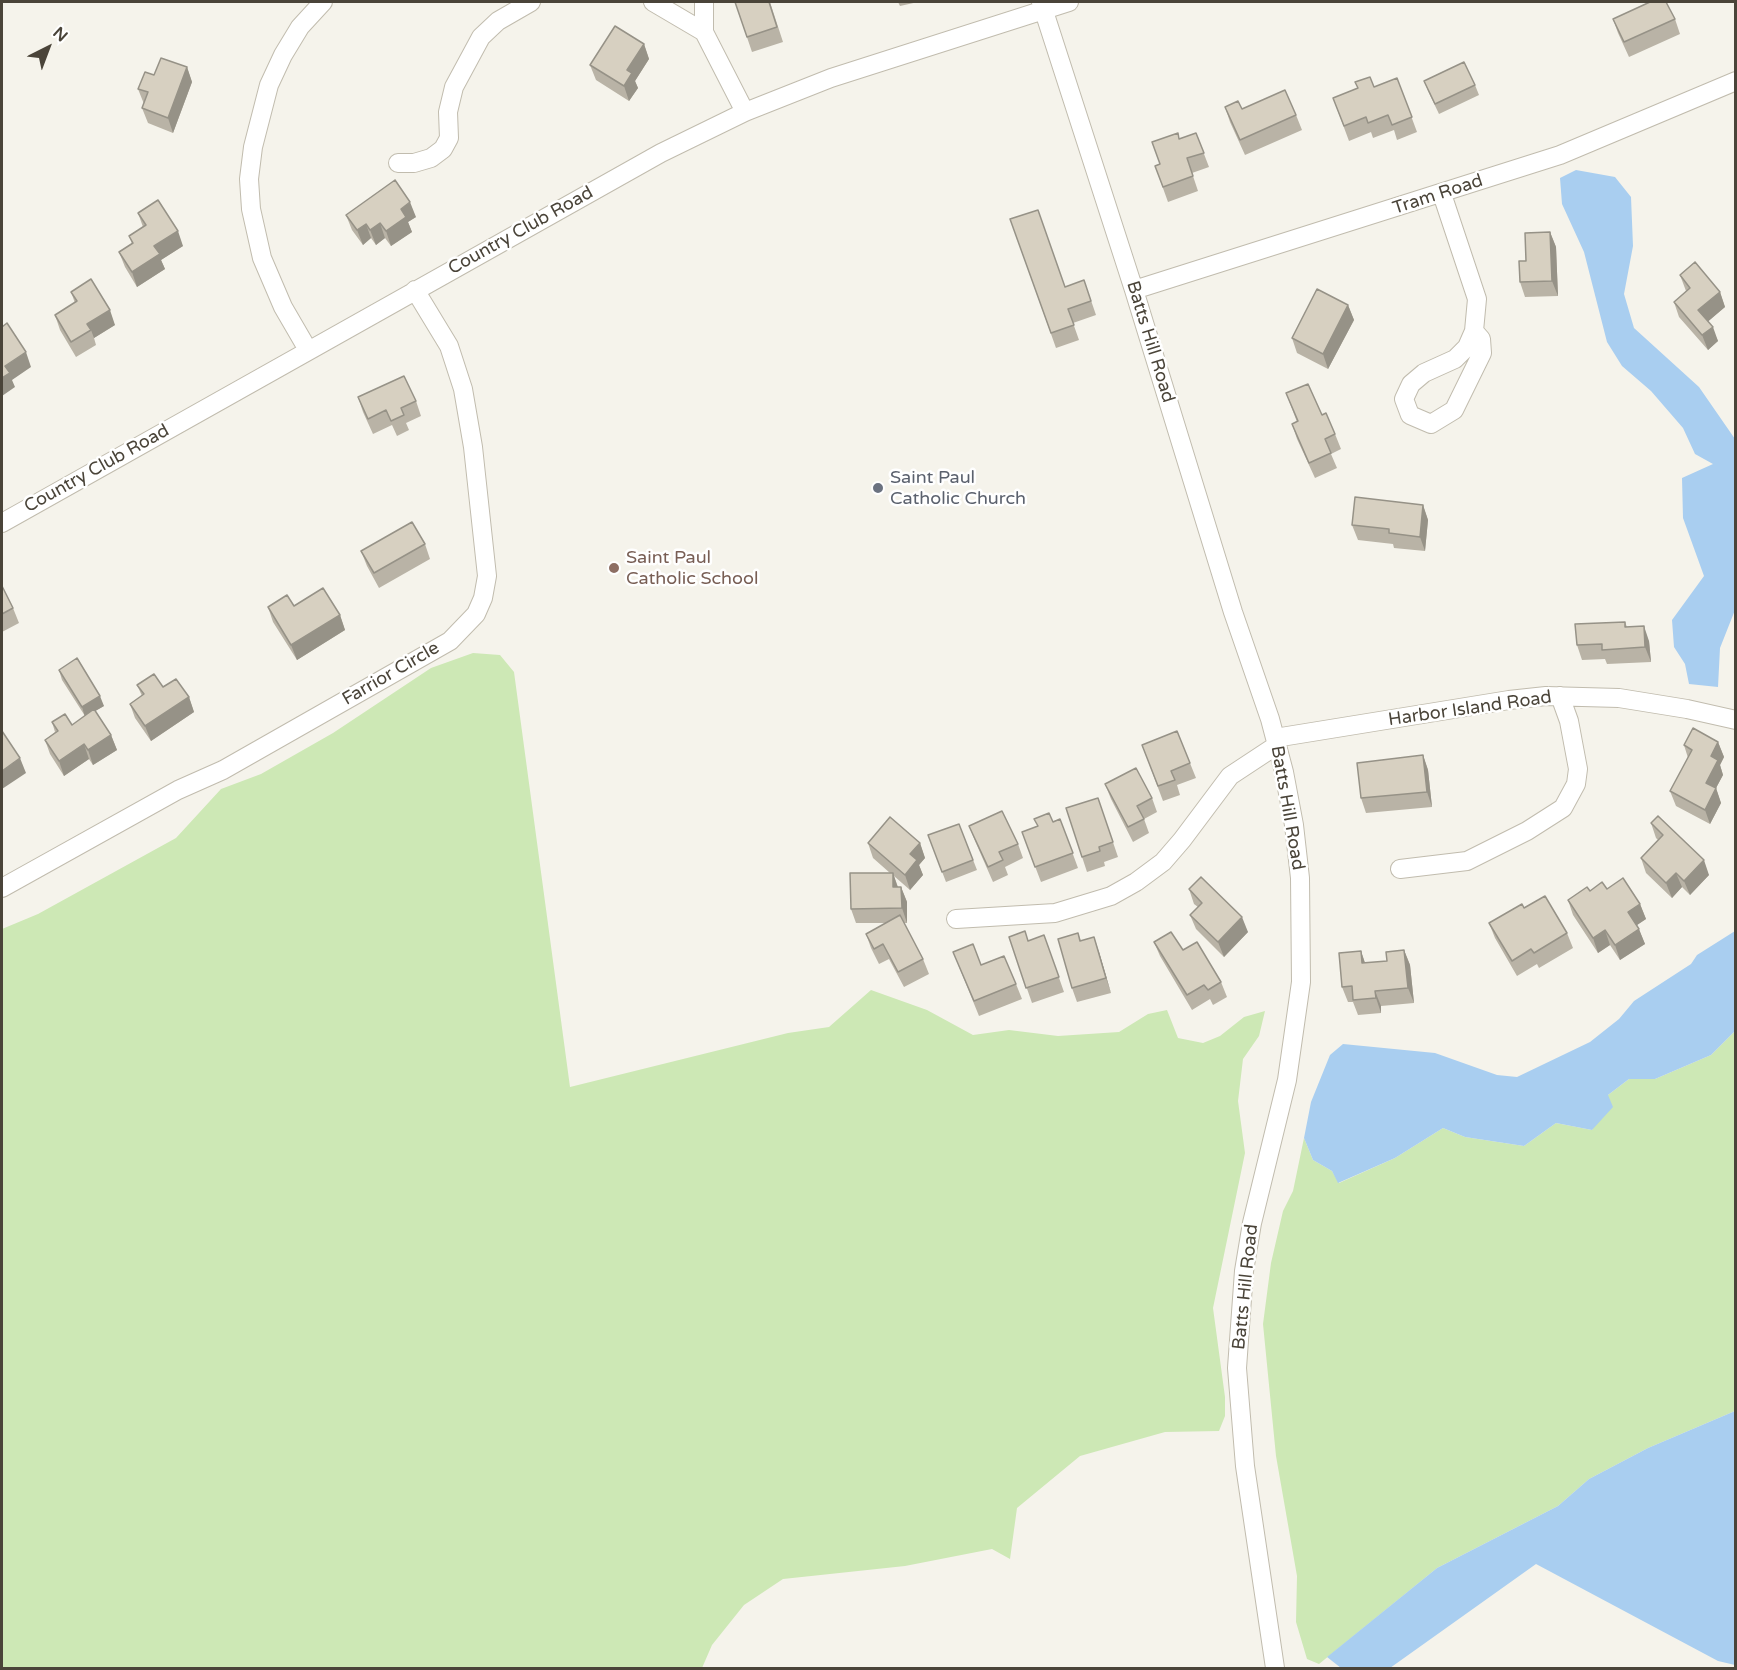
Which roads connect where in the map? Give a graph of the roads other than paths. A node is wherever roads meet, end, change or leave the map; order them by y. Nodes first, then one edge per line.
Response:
1 (323, 2) edge
2 (531, 2) edge
3 (653, 2) edge
4 (704, 2) edge
5 (1069, 2) edge
6 (1042, 6) edge
7 (704, 32) junction
8 (1736, 81) edge
9 (745, 112) junction
10 (398, 163) dead end
11 (1442, 194) junction
12 (415, 290) junction
13 (1134, 290) junction
14 (1474, 331) junction
15 (308, 350) junction
16 (2, 523) edge
17 (1560, 696) junction
18 (1736, 720) edge
19 (1276, 742) junction
20 (1400, 869) dead end
21 (2, 888) edge
22 (956, 919) dead end
23 (1275, 1668) edge

1 - 15 street
2 - 10 street
3 - 7 street
4 - 7 street
5 - 6 street, Country Club Road
6 - 9 street, Country Club Road
6 - 13 street, Batts Hill Road
7 - 9 street
8 - 11 street, Tram Road
9 - 12 street, Country Club Road
11 - 13 street, Tram Road
11 - 14 street
12 - 15 street, Country Club Road
12 - 21 street, Farrior Circle
13 - 19 street, Batts Hill Road
14 - 14 street
15 - 16 street, Country Club Road
17 - 18 street, Harbor Island Road
17 - 19 street, Harbor Island Road
17 - 20 street
19 - 22 street
19 - 23 street, Batts Hill Road

